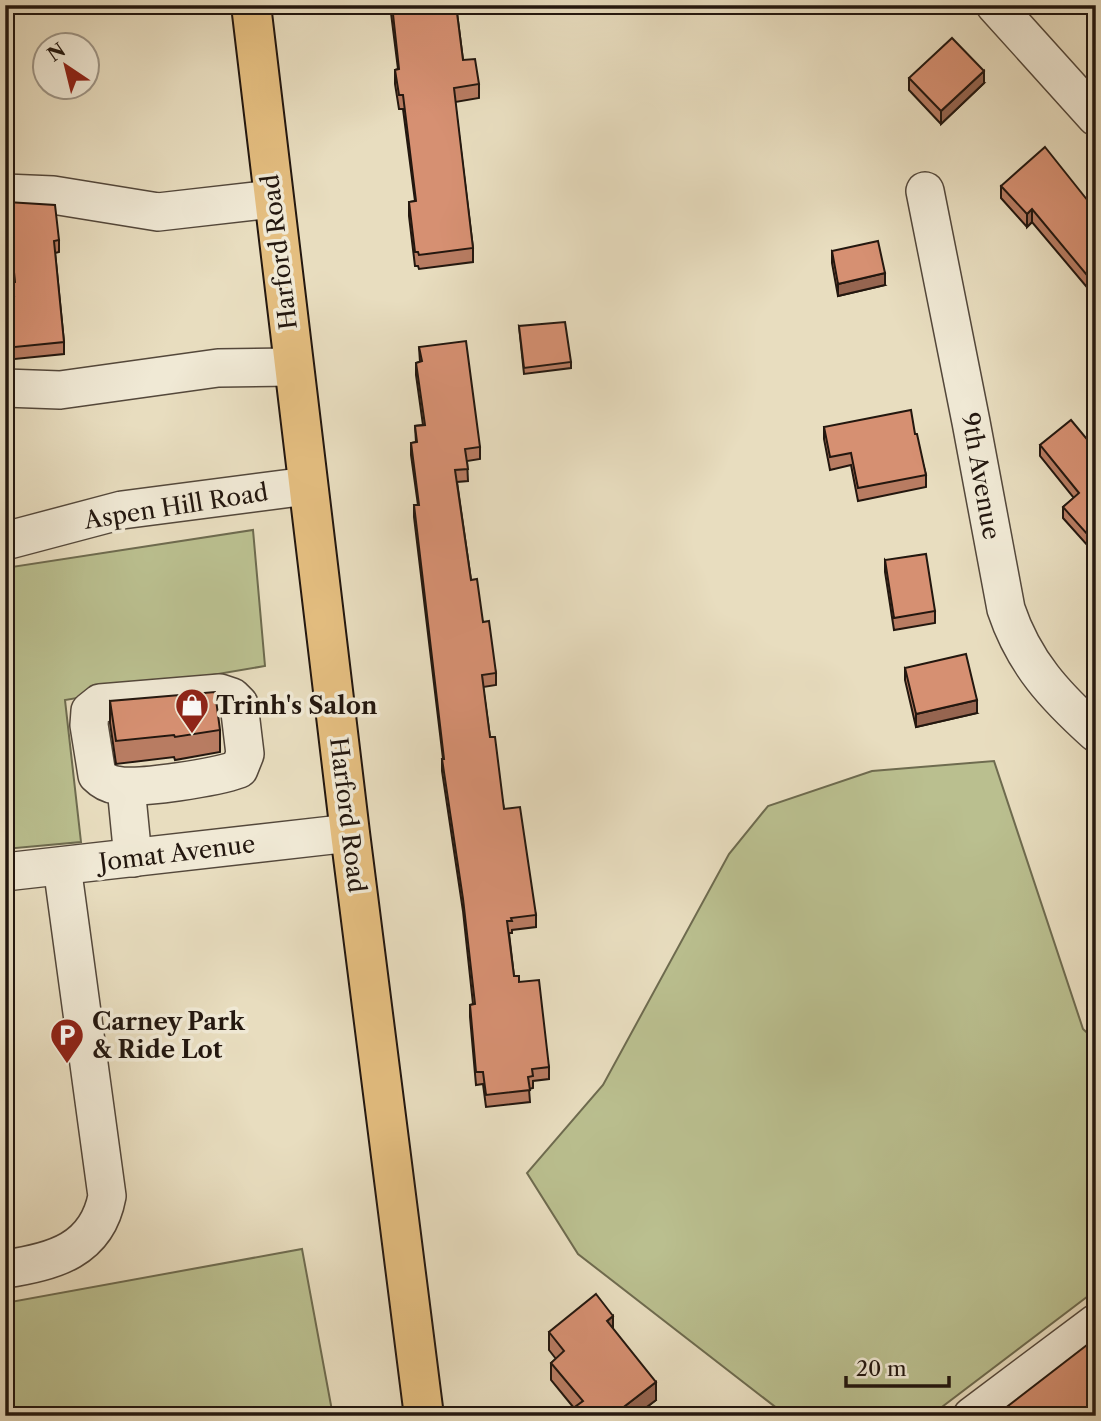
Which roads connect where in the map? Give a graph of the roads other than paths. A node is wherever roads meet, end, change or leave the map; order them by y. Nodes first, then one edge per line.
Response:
1 (251, 5) edge
2 (995, 5) edge
3 (1096, 117) edge
4 (925, 191) dead end
5 (5, 193) edge
6 (272, 199) junction
7 (292, 367) junction
8 (5, 388) edge
9 (307, 486) junction
10 (5, 541) edge
11 (1096, 733) edge
12 (126, 787) dead end
13 (349, 833) junction
14 (134, 858) junction
15 (62, 866) junction
16 (5, 872) edge
17 (5, 1269) edge
18 (1096, 1323) edge
19 (424, 1416) edge
20 (972, 1416) edge

1 - 6 main road, Harford Road
2 - 3 street
4 - 11 street, 9th Avenue
5 - 6 street
6 - 7 main road, Harford Road
7 - 8 street
7 - 9 main road, Harford Road
9 - 10 street, Aspen Hill Road
9 - 13 main road, Harford Road
12 - 14 street
13 - 14 street, Jomat Avenue
13 - 19 main road, Harford Road
14 - 15 street, Jomat Avenue
15 - 16 street, Jomat Avenue
15 - 17 street
18 - 20 street

